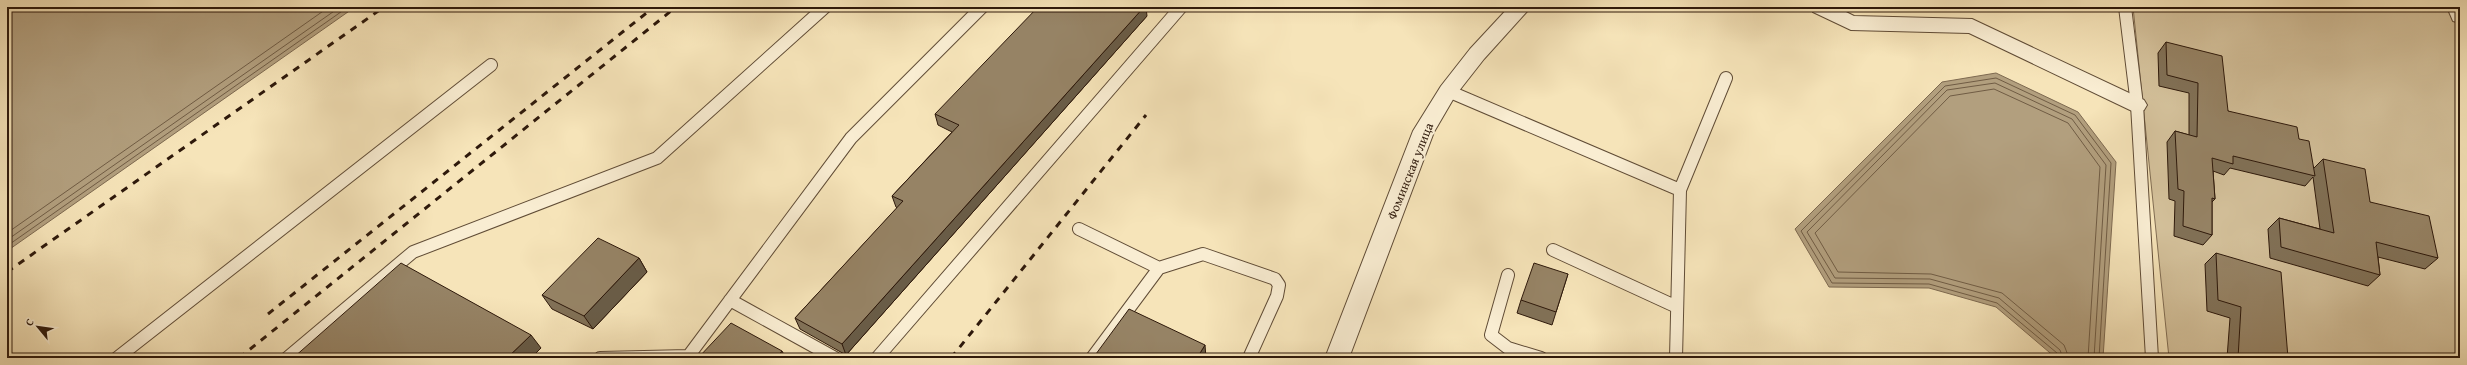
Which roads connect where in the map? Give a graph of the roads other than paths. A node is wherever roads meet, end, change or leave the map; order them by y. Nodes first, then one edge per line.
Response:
1 (825, 7) edge
2 (982, 7) edge
3 (1181, 7) edge
4 (1521, 7) edge
5 (1820, 7) edge
6 (2125, 7) edge
7 (2457, 7) edge
8 (2460, 16) edge
9 (491, 65) dead end
10 (1726, 78) dead end
11 (1448, 91) junction
12 (2137, 105) junction
13 (1680, 190) junction
14 (1079, 229) dead end
15 (1553, 250) dead end
16 (1159, 268) junction
17 (1508, 275) dead end
18 (730, 300) junction
19 (1677, 307) junction
20 (687, 357) edge
21 (117, 358) edge
22 (287, 358) edge
23 (600, 358) edge
24 (835, 358) edge
25 (877, 358) edge
26 (1092, 358) edge
27 (1249, 358) edge
28 (1337, 358) edge
29 (1541, 358) edge
30 (1676, 358) edge
31 (2152, 358) edge

1 - 22 lane
2 - 18 lane
3 - 25 lane
4 - 11 street, Фоминская улица
5 - 12 street
6 - 12 lane
7 - 8 street
9 - 21 lane
10 - 13 lane
11 - 13 lane
11 - 28 street, Фоминская улица
12 - 31 lane
13 - 19 lane
14 - 16 lane
15 - 19 lane
16 - 26 lane
16 - 27 lane
17 - 29 lane
18 - 20 lane
18 - 24 lane
19 - 30 lane
20 - 23 lane

